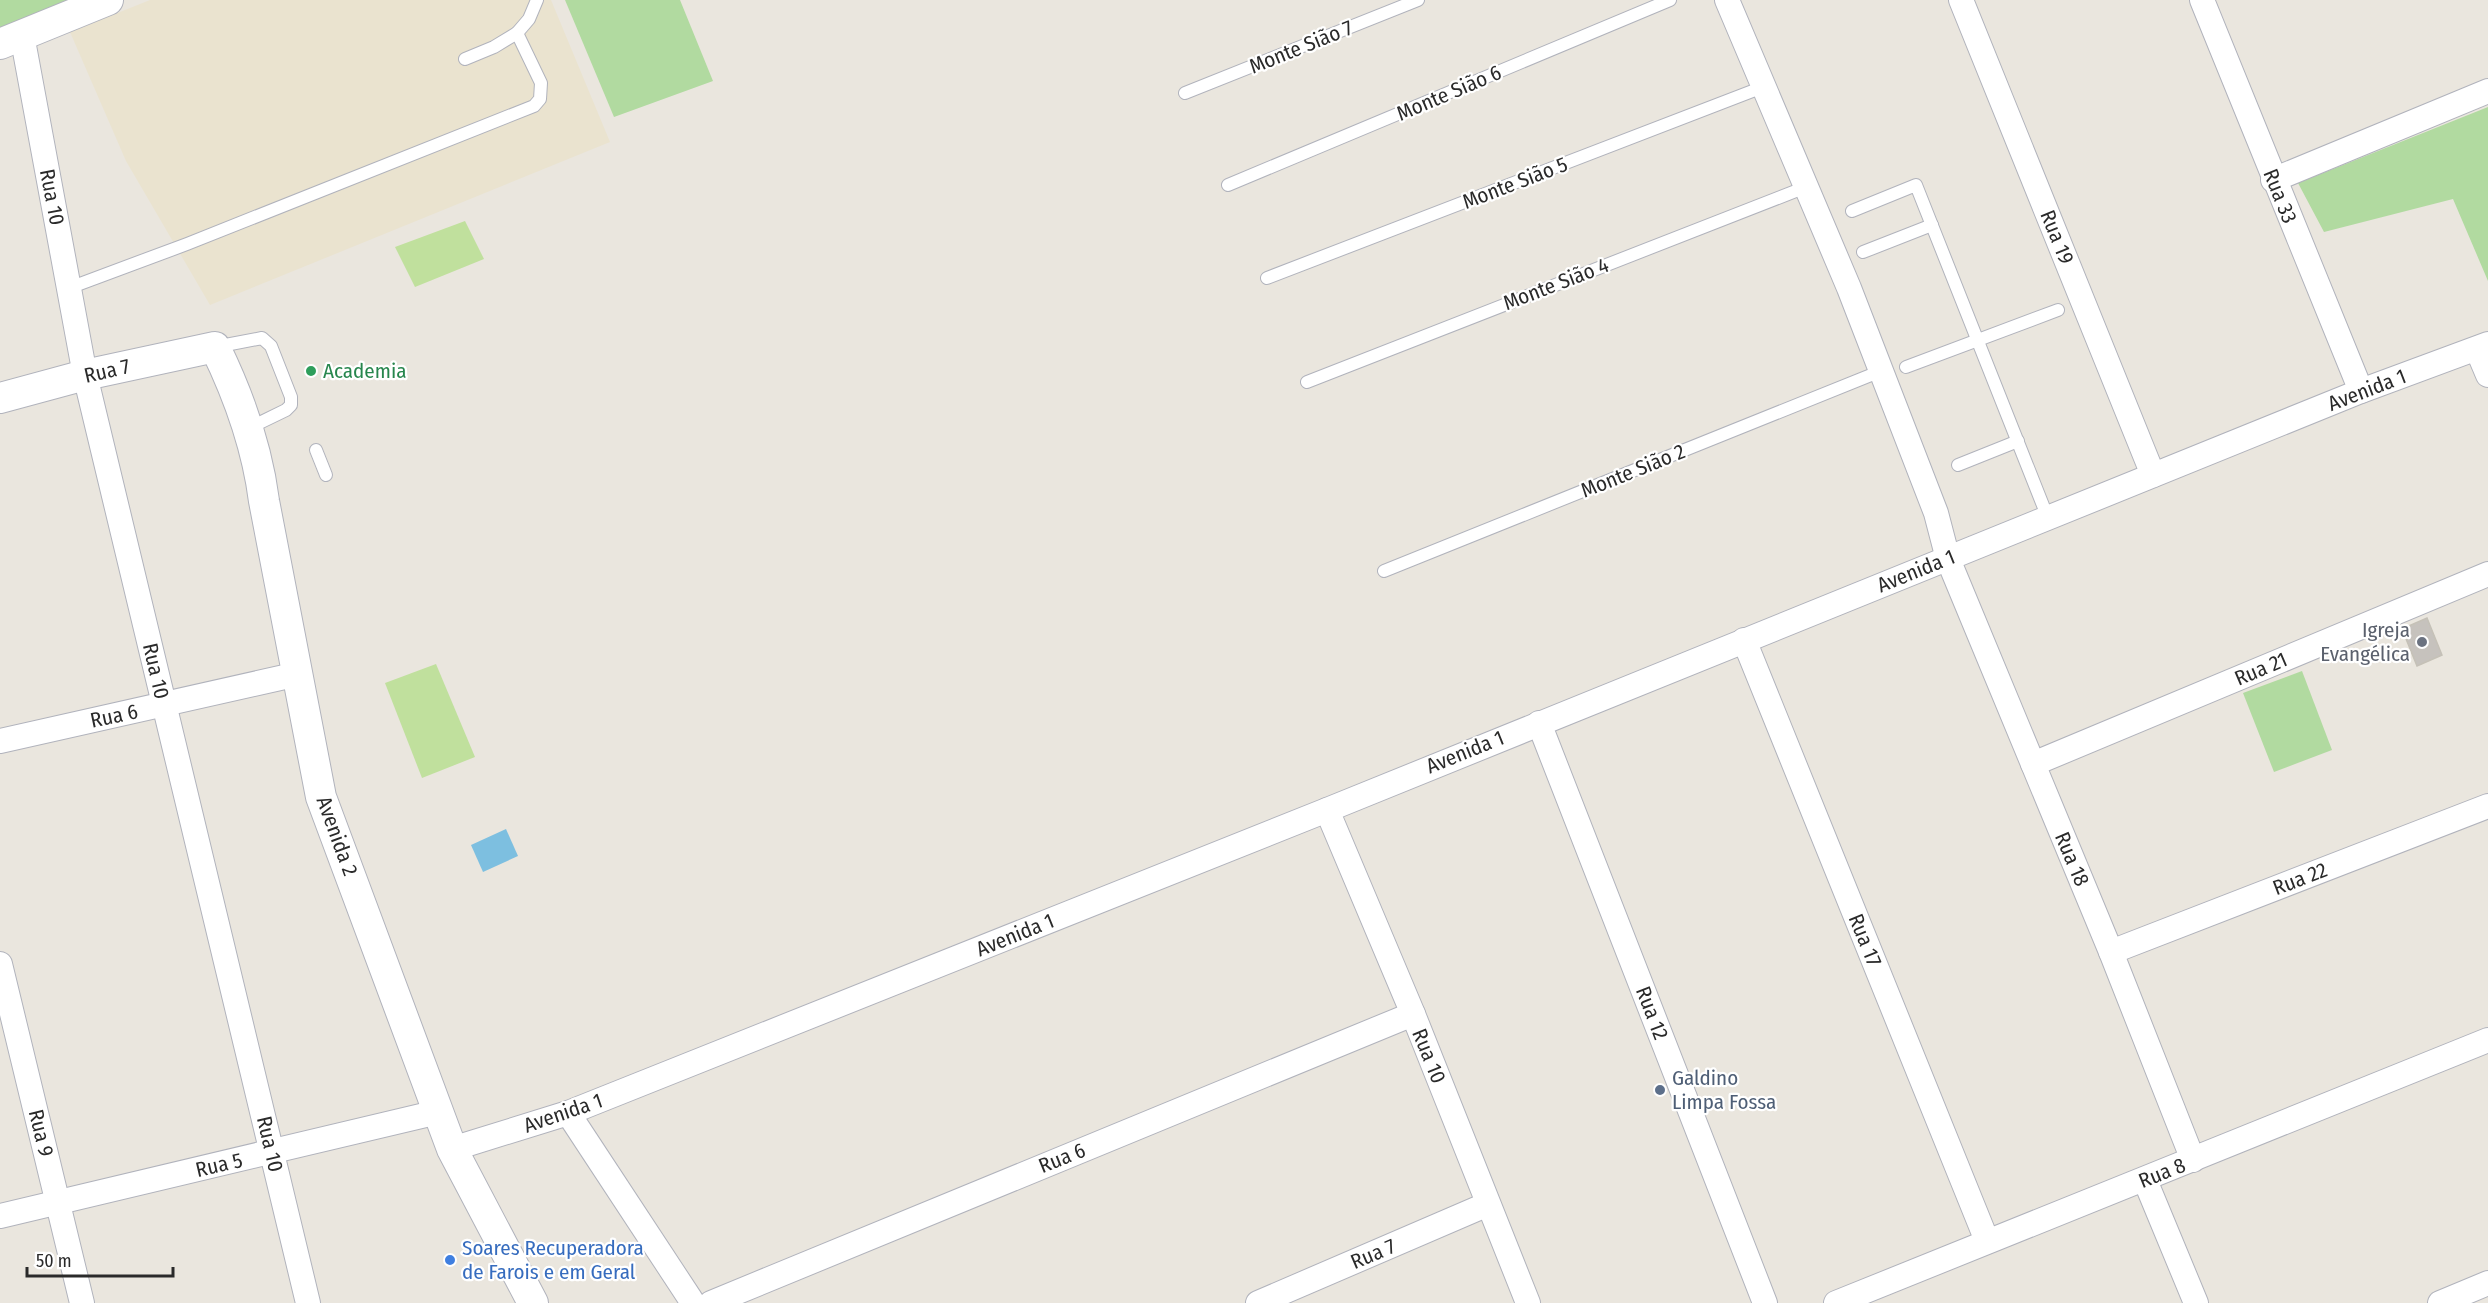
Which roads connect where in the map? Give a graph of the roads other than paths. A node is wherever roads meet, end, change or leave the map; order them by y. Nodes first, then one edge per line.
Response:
1 (108, 0) edge
2 (537, 0) edge
3 (1418, 0) edge
4 (1670, 0) edge
5 (1727, 0) edge
6 (1961, 0) edge
7 (2202, 0) edge
8 (517, 33) junction
9 (11, 40) edge
10 (465, 59) dead end
11 (1762, 87) junction
12 (2488, 91) edge
13 (1185, 93) dead end
14 (2273, 180) junction
15 (1228, 185) dead end
16 (1806, 187) junction
17 (1852, 211) dead end
18 (1932, 225) junction
19 (1863, 252) dead end
20 (1267, 278) dead end
21 (69, 288) junction
22 (2058, 310) dead end
23 (1978, 341) junction
24 (215, 347) junction
25 (2482, 347) edge
26 (1906, 367) dead end
27 (1881, 371) junction
28 (85, 375) junction
29 (2488, 375) edge
30 (1307, 382) dead end
31 (2361, 391) junction
32 (0, 398) edge
33 (249, 428) junction
34 (2018, 441) junction
35 (316, 450) dead end
36 (1958, 465) dead end
37 (326, 475) dead end
38 (2153, 475) junction
39 (2048, 518) junction
40 (1948, 559) junction
41 (1384, 571) dead end
42 (2488, 574) edge
43 (1744, 640) junction
44 (298, 674) junction
45 (164, 705) junction
46 (1539, 723) junction
47 (0, 741) edge
48 (2033, 764) junction
49 (2488, 806) edge
50 (1327, 810) junction
51 (2111, 952) junction
52 (0, 964) edge
53 (1413, 1014) junction
54 (2488, 1040) edge
55 (438, 1112) junction
56 (568, 1113) junction
57 (452, 1149) junction
58 (272, 1153) junction
59 (2193, 1160) junction
60 (2145, 1180) junction
61 (58, 1202) junction
62 (1488, 1204) junction
63 (0, 1216) edge
64 (1987, 1241) junction
65 (2488, 1283) edge
66 (82, 1303) edge
67 (308, 1303) edge
68 (533, 1303) edge
69 (693, 1303) edge
70 (711, 1303) edge
71 (1258, 1303) edge
72 (1528, 1303) edge
73 (1765, 1303) edge
74 (1836, 1303) edge
75 (2196, 1303) edge
76 (2440, 1303) edge

1 - 9 street
2 - 8 lane
3 - 13 lane, Monte Sião 7
4 - 15 lane, Monte Sião 6
5 - 11 street, Rua 18
6 - 38 street, Rua 19
7 - 14 street, Rua 33
8 - 10 lane
8 - 21 lane
9 - 21 street, Rua 10
11 - 16 street, Rua 18
11 - 20 lane, Monte Sião 5
12 - 14 street
14 - 31 street, Rua 33
16 - 27 street, Rua 18
16 - 30 lane, Monte Sião 4
17 - 18 lane
18 - 19 lane
18 - 23 lane
21 - 28 street, Rua 10
22 - 23 lane
23 - 26 lane
23 - 34 lane
24 - 28 street, Rua 7
24 - 33 street, Avenida 2
24 - 33 lane
25 - 29 street
25 - 31 street, Avenida 1
27 - 40 street, Rua 18
27 - 41 lane, Monte Sião 2
28 - 32 street, Rua 7
28 - 45 street, Rua 10
31 - 38 street, Avenida 1
33 - 44 street, Avenida 2
34 - 36 lane
34 - 39 lane
35 - 37 lane
38 - 39 street, Avenida 1
39 - 40 street, Avenida 1
40 - 43 street, Avenida 1
40 - 48 street, Rua 18
42 - 48 street, Rua 21
43 - 46 street, Avenida 1
43 - 64 street, Rua 17
44 - 45 street, Rua 6
44 - 55 street, Avenida 2
45 - 47 street, Rua 6
45 - 58 street, Rua 10
46 - 50 street, Avenida 1
46 - 73 street, Rua 12
48 - 51 street, Rua 18
49 - 51 street, Rua 22
50 - 53 street, Rua 10
50 - 56 street, Avenida 1
51 - 59 street, Rua 18
52 - 61 street, Rua 9
53 - 62 street, Rua 10
53 - 70 street, Rua 6
54 - 59 street, Rua 8
55 - 57 street, Avenida 2
55 - 58 street, Rua 5
56 - 57 street, Avenida 1
56 - 69 street
57 - 68 street, Avenida 2
58 - 61 street, Rua 5
58 - 67 street, Rua 10
59 - 60 street, Rua 8
60 - 64 street, Rua 8
60 - 75 street
61 - 63 street, Rua 5
61 - 66 street, Rua 9
62 - 71 street, Rua 7
62 - 72 street, Rua 10
64 - 74 street, Rua 8
65 - 76 street

